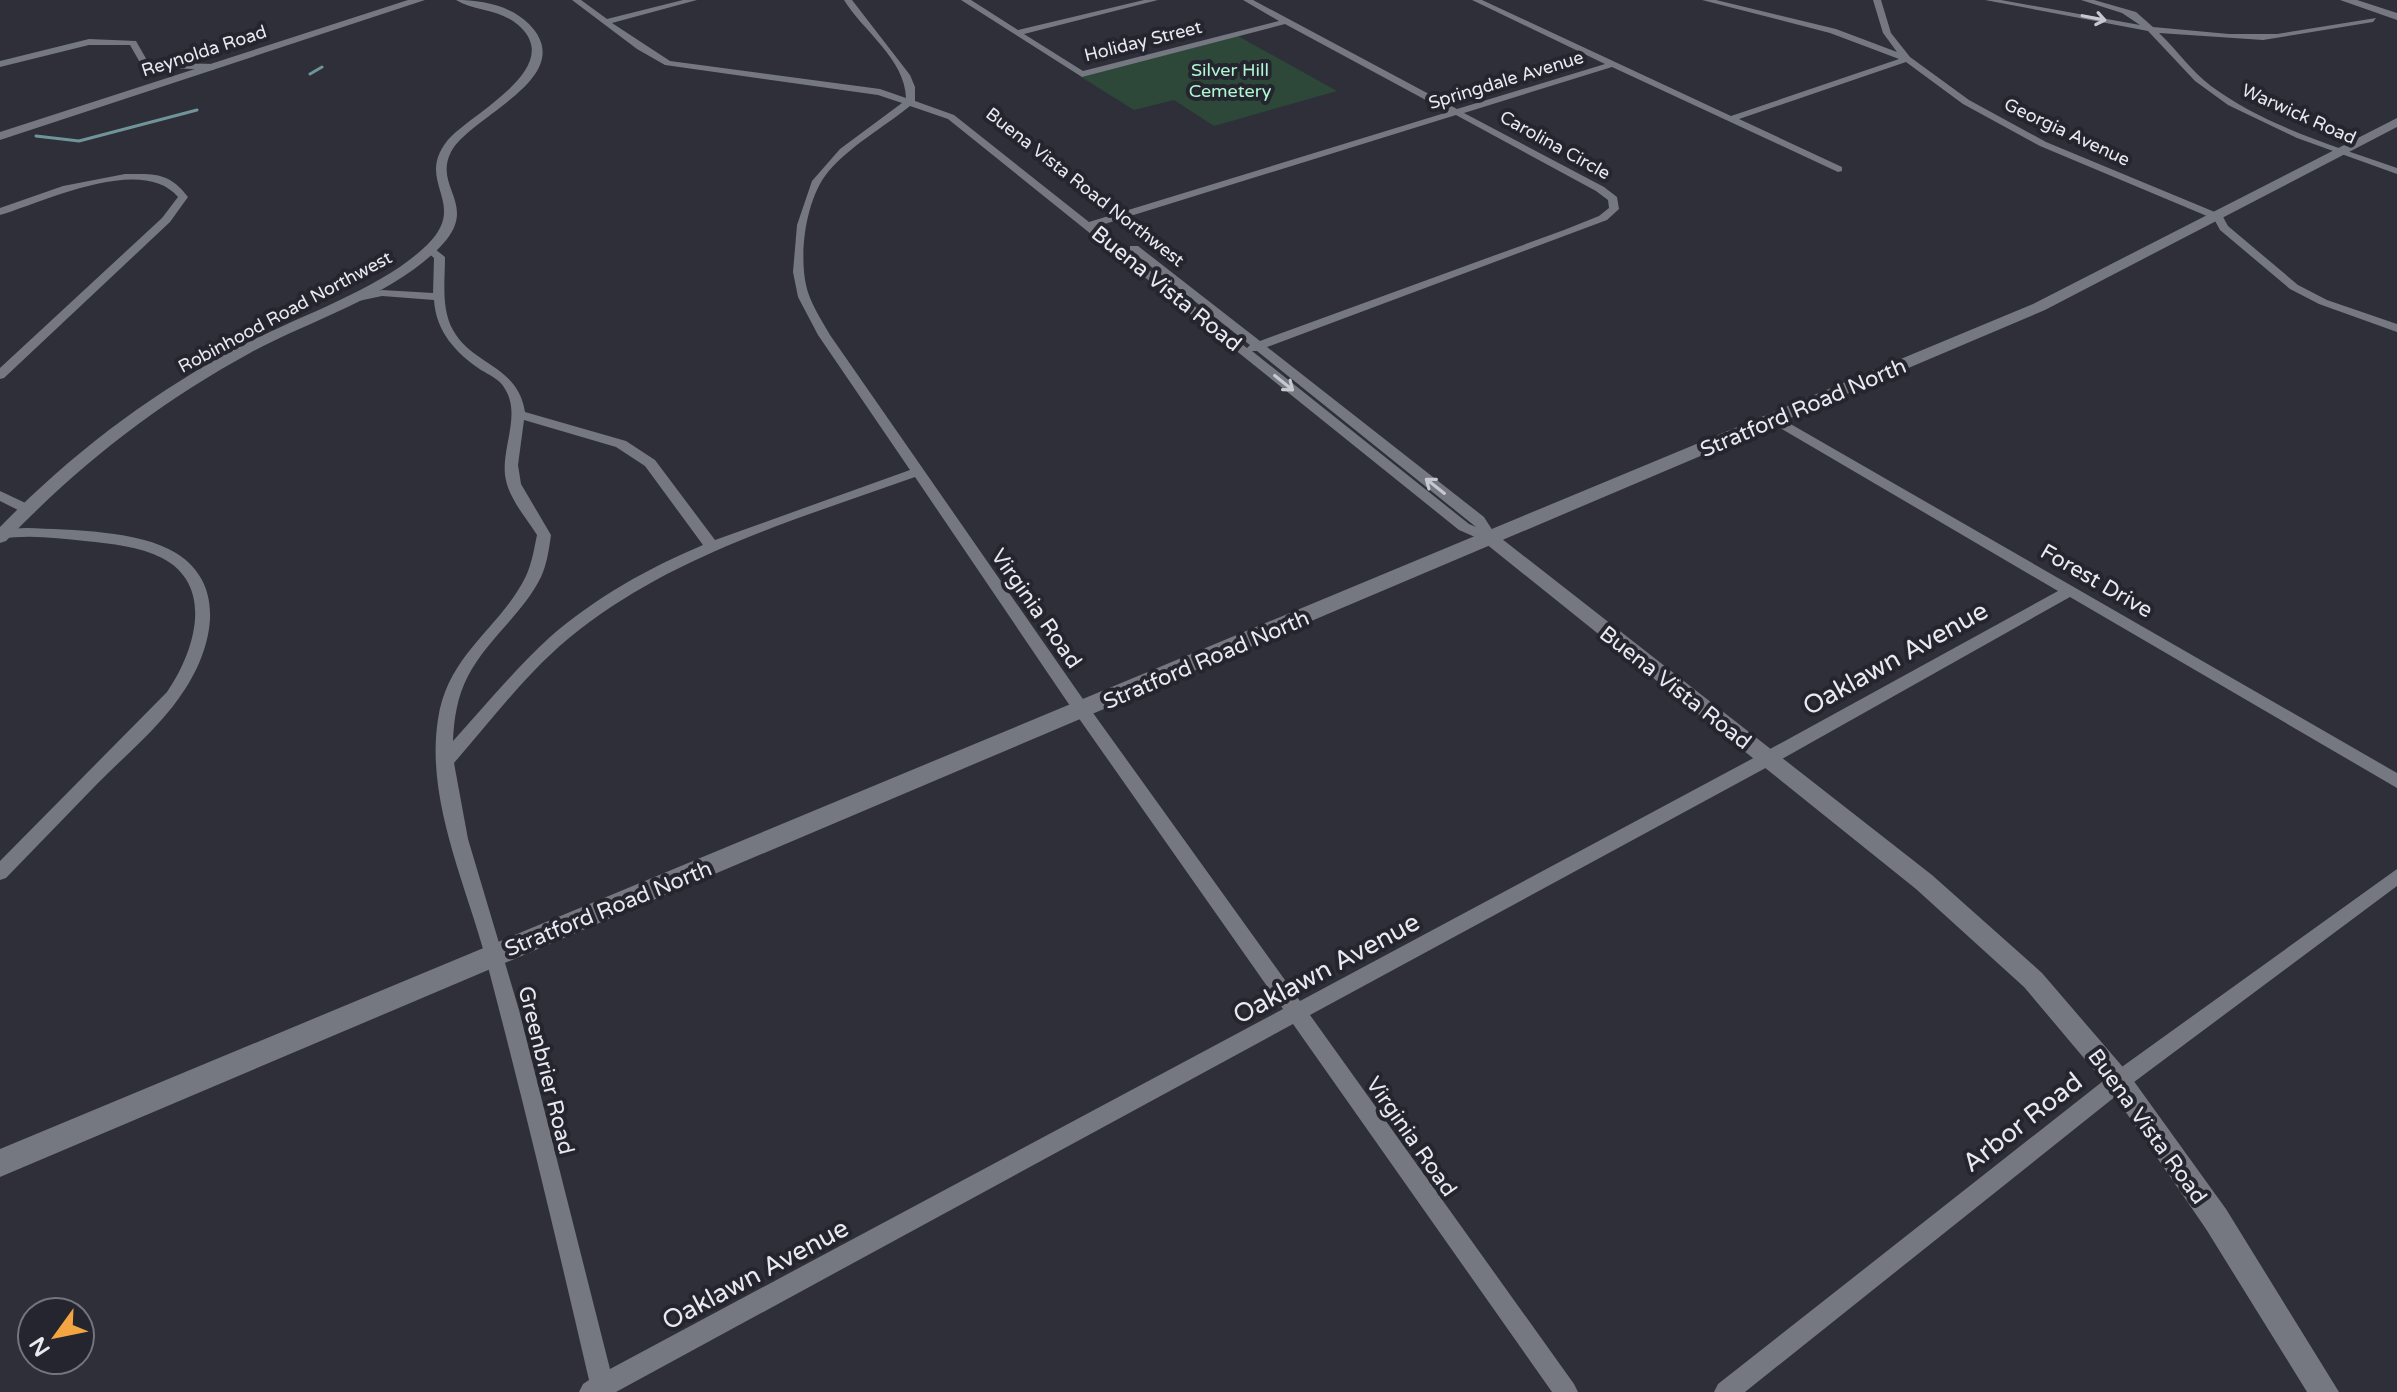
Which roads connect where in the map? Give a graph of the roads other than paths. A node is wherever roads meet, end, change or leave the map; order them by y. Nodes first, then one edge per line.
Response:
1 (419, 0) edge
2 (461, 0) edge
3 (576, 0) edge
4 (591, 0) edge
5 (693, 0) edge
6 (848, 0) edge
7 (965, 0) edge
8 (1154, 0) edge
9 (1247, 0) edge
10 (1476, 0) edge
11 (1706, 0) edge
12 (1877, 0) edge
13 (1989, 0) edge
14 (2085, 0) edge
15 (2346, 0) edge
16 (2124, 11) junction
17 (2397, 17) edge
18 (610, 20) junction
19 (2373, 20) dead end
20 (1287, 21) junction
21 (2154, 29) junction
22 (1017, 33) junction
23 (2242, 37) junction
24 (1907, 59) junction
25 (0, 64) edge
26 (1613, 64) junction
27 (213, 67) junction
28 (911, 96) junction
29 (1457, 111) junction
30 (1730, 119) junction
31 (2397, 122) edge
32 (0, 136) edge
33 (2343, 152) junction
34 (1838, 169) dead end
35 (2397, 171) edge
36 (0, 212) edge
37 (2218, 217) junction
38 (1095, 224) junction
39 (431, 251) junction
40 (438, 297) junction
41 (346, 300) junction
42 (2397, 328) edge
43 (1258, 346) junction
44 (1245, 351) junction
45 (0, 375) edge
46 (519, 414) junction
47 (1775, 419) junction
48 (917, 472) junction
49 (0, 495) edge
50 (29, 510) junction
51 (2, 534) edge
52 (1491, 539) junction
53 (713, 548) junction
54 (2071, 590) junction
55 (1082, 711) junction
56 (1767, 759) junction
57 (446, 760) junction
58 (2397, 781) edge
59 (0, 873) edge
60 (2397, 876) edge
61 (495, 955) junction
62 (1297, 1013) junction
63 (2119, 1081) junction
64 (0, 1163) edge
65 (599, 1390) edge
66 (1566, 1392) edge
67 (1726, 1392) edge
68 (2324, 1392) edge

1 - 27 main road, Reynolda Road
2 - 39 street, Robinhood Road Northwest
3 - 18 street
4 - 18 street
5 - 18 street
6 - 28 street
7 - 22 street, Holiday Street
8 - 22 street
9 - 20 street, Carolina Circle
10 - 26 street
11 - 24 street, Georgia Avenue
12 - 24 street
13 -> 21 street
14 - 16 street
15 - 17 main road
16 - 21 street, Warwick Road
16 - 23 street
18 - 28 street
19 - 23 street
20 - 22 street, Holiday Street
20 - 29 street, Carolina Circle
21 - 23 street
21 - 33 street, Warwick Road
24 - 30 street
24 - 37 street, Georgia Avenue
25 - 27 street
26 - 29 street, Springdale Avenue
26 - 30 street, Springdale Avenue
27 - 32 main road, Reynolda Road
28 - 38 street, Buena Vista Road
28 - 48 street, Virginia Road
29 - 38 street, Springdale Avenue
29 - 43 street, Carolina Circle
30 - 34 street, Springdale Avenue
31 - 33 main road, Stratford Road North
33 - 35 street, Warwick Road
33 - 37 main road, Stratford Road North
36 - 45 street
37 - 42 street, Georgia Avenue
37 - 47 main road, Stratford Road North
38 - 43 street, Buena Vista Road Northwest
38 - 44 street, Buena Vista Road
39 - 40 street, Greenbrier Road
39 - 41 street, Robinhood Road Northwest
40 - 41 street
40 - 46 street, Greenbrier Road
41 - 50 street, Robinhood Road Northwest
43 - 44 street, Carolina Circle
52 -> 43 street, Buena Vista Road Northwest
44 -> 52 street, Buena Vista Road
46 - 53 street
46 - 57 street, Greenbrier Road
47 - 52 main road, Stratford Road North
47 - 54 street, Forest Drive
48 - 53 street
48 - 55 street, Virginia Road
49 - 50 street
50 - 51 street, Robinhood Road Northwest
51 - 59 street
52 - 55 main road, Stratford Road North
52 - 56 street, Buena Vista Road
53 - 57 street
54 - 56 street, Oaklawn Avenue
54 - 58 street, Forest Drive
55 - 61 main road, Stratford Road North
55 - 62 street, Virginia Road
56 - 62 street, Oaklawn Avenue
56 - 63 street, Buena Vista Road
57 - 61 street, Greenbrier Road
60 - 63 street, Arbor Road
61 - 64 main road, Stratford Road North
61 - 65 street, Greenbrier Road
62 - 65 street, Oaklawn Avenue
62 - 66 street, Virginia Road
63 - 67 street, Arbor Road
63 - 68 street, Buena Vista Road

